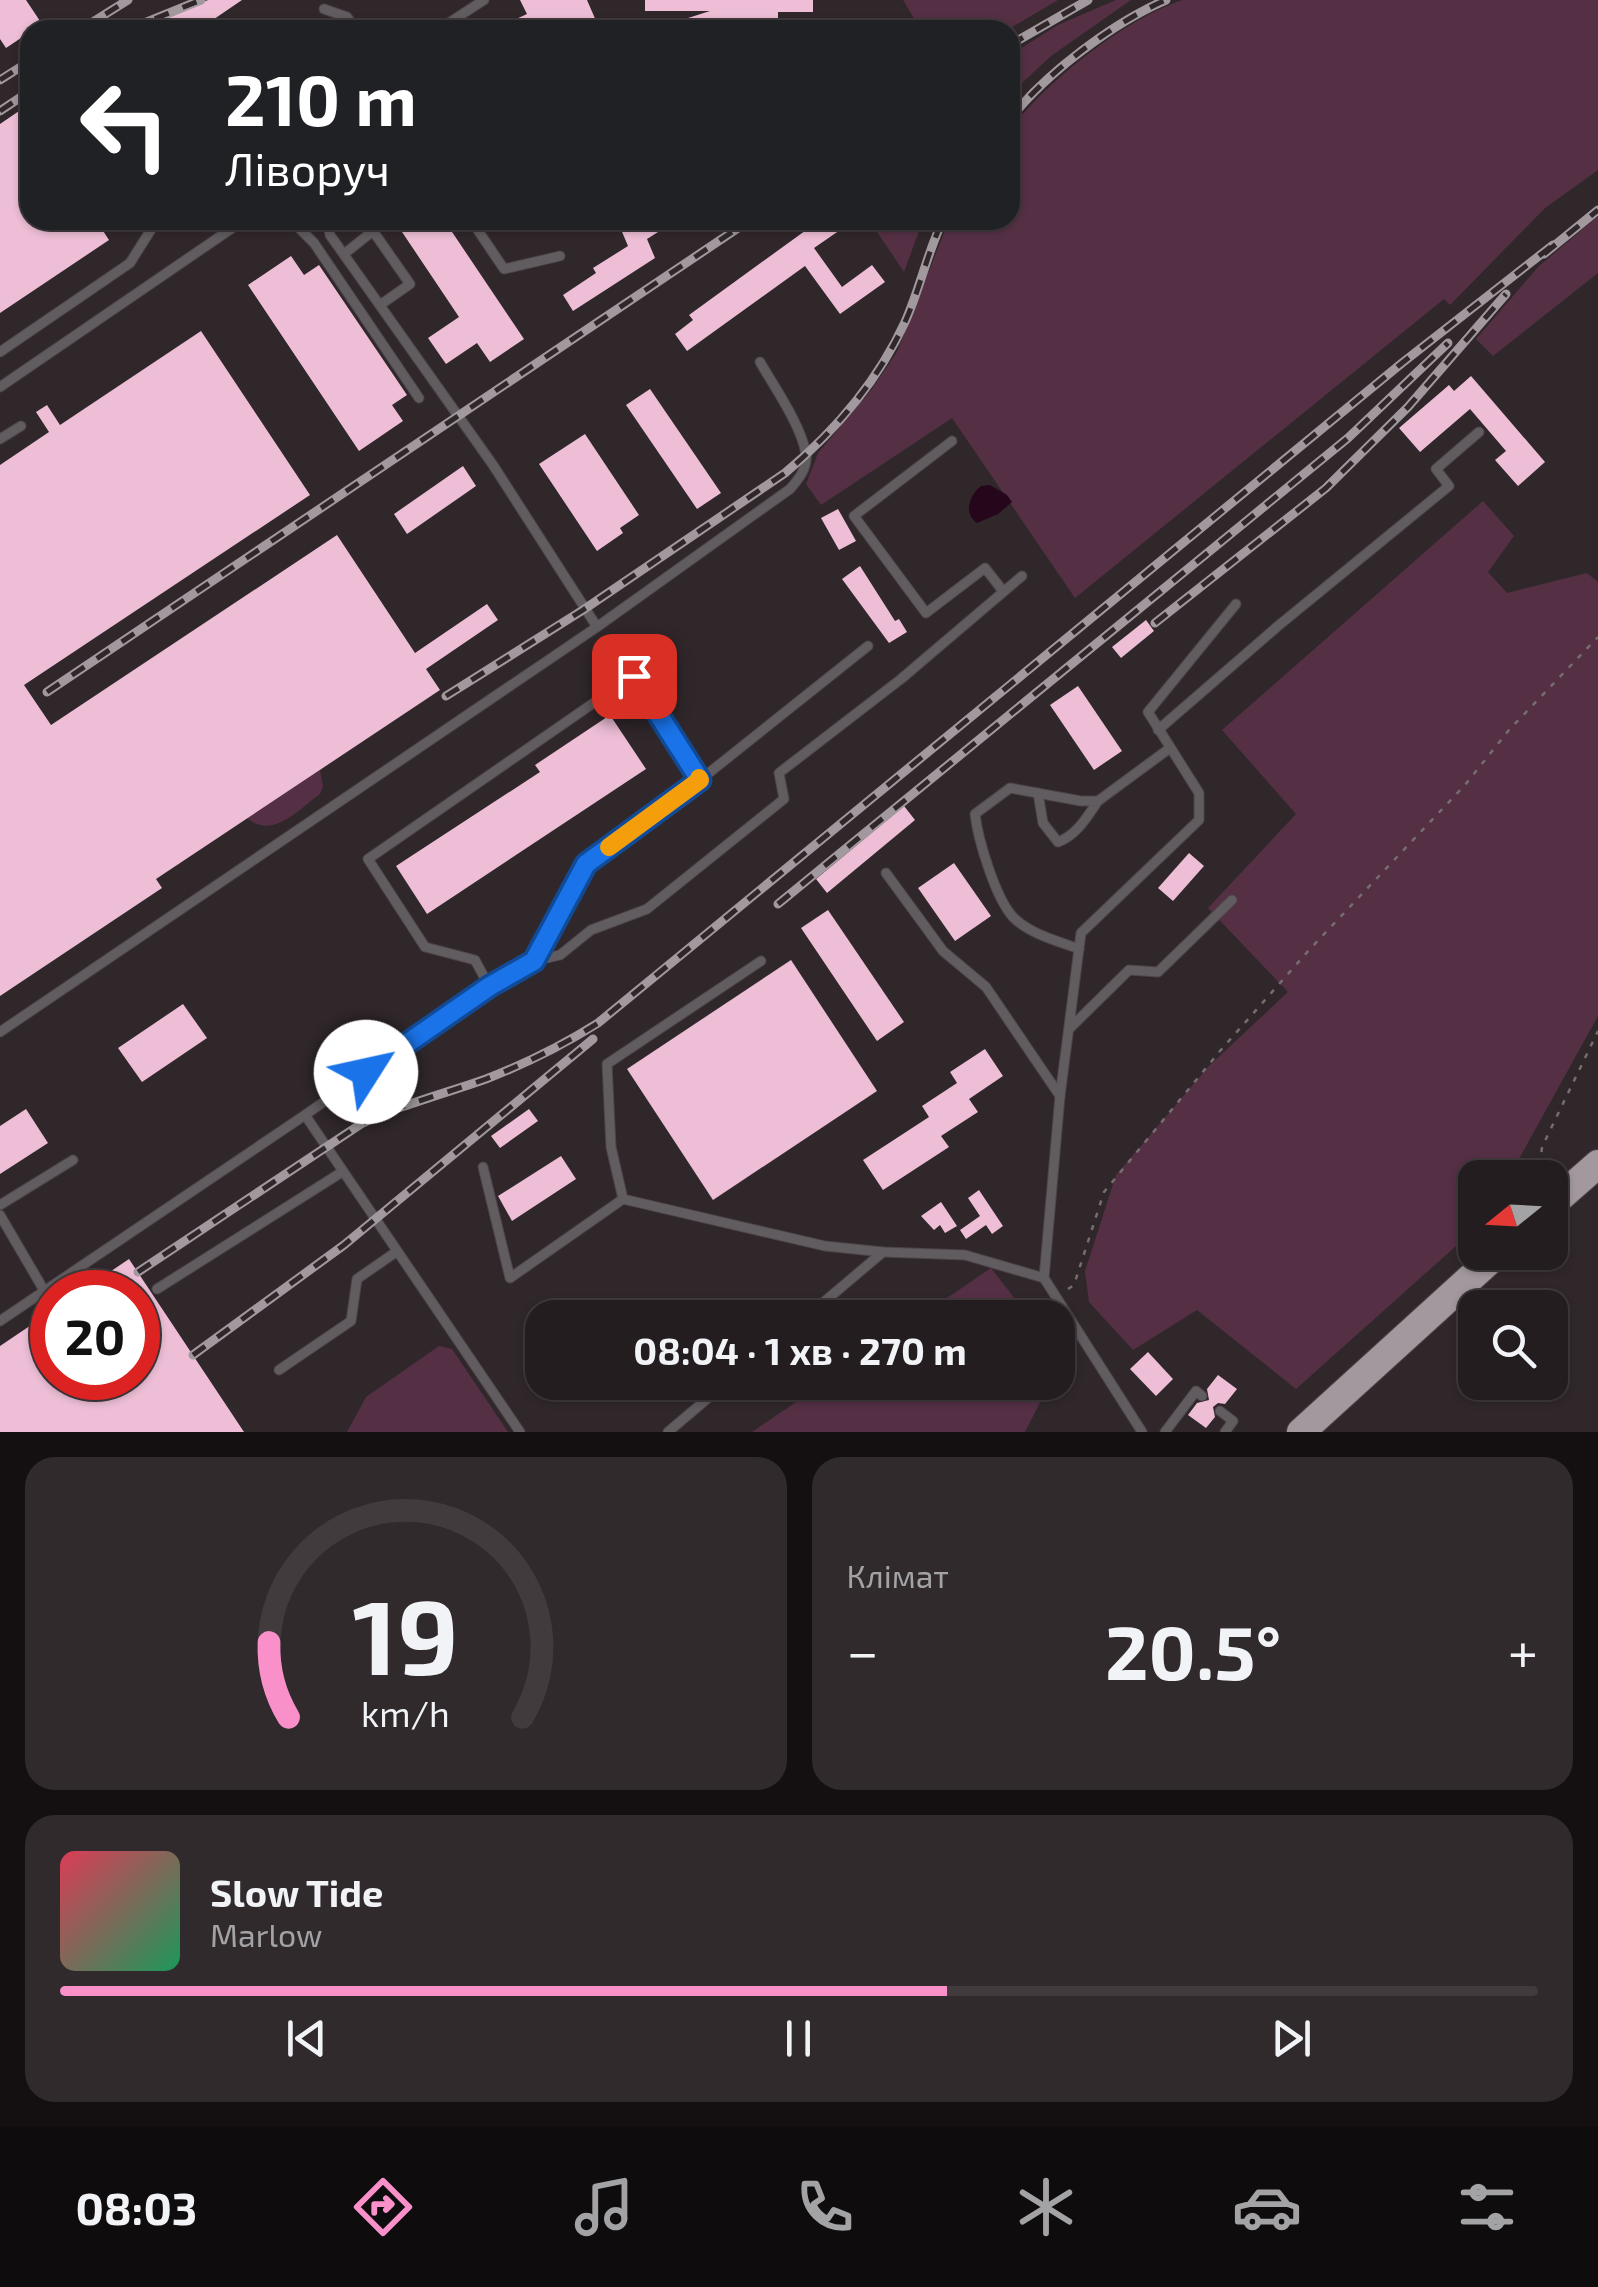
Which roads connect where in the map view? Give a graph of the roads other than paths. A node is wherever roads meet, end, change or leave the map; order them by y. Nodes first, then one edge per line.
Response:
1 (484, 0) edge
2 (324, 9) dead end
3 (350, 20) edge
4 (453, 20) edge
5 (151, 230) edge
6 (229, 230) edge
7 (301, 230) edge
8 (329, 230) edge
9 (478, 230) edge
10 (344, 254) junction
11 (560, 256) dead end
12 (380, 306) junction
13 (0, 352) edge
14 (760, 362) dead end
15 (0, 387) edge
16 (419, 398) dead end
17 (21, 426) dead end
18 (1479, 432) dead end
19 (0, 440) edge
20 (952, 441) dead end
21 (1022, 576) dead end
22 (1003, 591) junction
23 (1236, 604) dead end
24 (597, 627) junction
25 (868, 646) dead end
26 (1158, 730) junction
27 (1170, 748) junction
28 (700, 780) junction
29 (1038, 793) junction
30 (1098, 801) junction
31 (886, 873) dead end
32 (1232, 900) dead end
33 (1079, 949) junction
34 (534, 961) junction
35 (761, 961) dead end
36 (490, 986) junction
37 (1068, 1029) junction
38 (0, 1032) edge
39 (1060, 1096) junction
40 (304, 1116) junction
41 (73, 1160) dead end
42 (1598, 1164) edge
43 (482, 1168) dead end
44 (342, 1172) junction
45 (1568, 1190) edge
46 (623, 1199) junction
47 (0, 1205) edge
48 (0, 1215) edge
49 (396, 1252) junction
50 (883, 1252) junction
51 (32, 1270) edge
52 (77, 1270) edge
53 (1479, 1270) edge
54 (1044, 1278) junction
55 (160, 1287) edge
56 (826, 1300) edge
57 (30, 1302) edge
58 (0, 1321) edge
59 (278, 1370) dead end
60 (1202, 1396) dead end
61 (706, 1400) edge
62 (1220, 1411) dead end
63 (520, 1432) edge
64 (668, 1432) edge
65 (1142, 1432) edge
66 (1165, 1432) edge
67 (1225, 1432) edge
68 (1301, 1432) edge

1 - 4 lane
2 - 3 lane
5 - 13 lane
6 - 15 lane
7 - 16 lane
8 - 10 lane
9 - 11 lane
10 - 12 lane
10 - 12 lane
12 - 24 lane
14 - 24 lane
17 - 19 lane
18 - 26 lane
20 - 22 lane
21 - 22 lane
22 - 34 lane
23 - 26 lane
24 - 38 lane
25 - 28 lane
26 - 27 lane
27 - 30 lane
27 - 33 lane
28 - 34 lane
28 - 36 lane
29 - 30 lane
29 - 30 lane
29 - 33 lane
31 - 39 lane
32 - 37 lane
33 - 37 lane
34 - 36 lane
35 - 46 lane
36 - 40 lane
37 - 39 lane
39 - 54 lane
40 - 44 lane
40 - 52 lane
41 - 47 lane
42 - 45 highway
43 - 46 lane
44 - 49 lane
44 - 55 lane
46 - 50 lane
48 - 51 lane
49 - 59 lane
49 - 63 lane
50 - 54 lane
50 - 56 lane
53 - 68 highway
54 - 65 lane
57 - 58 lane
60 - 66 lane
61 - 64 lane
62 - 67 lane

